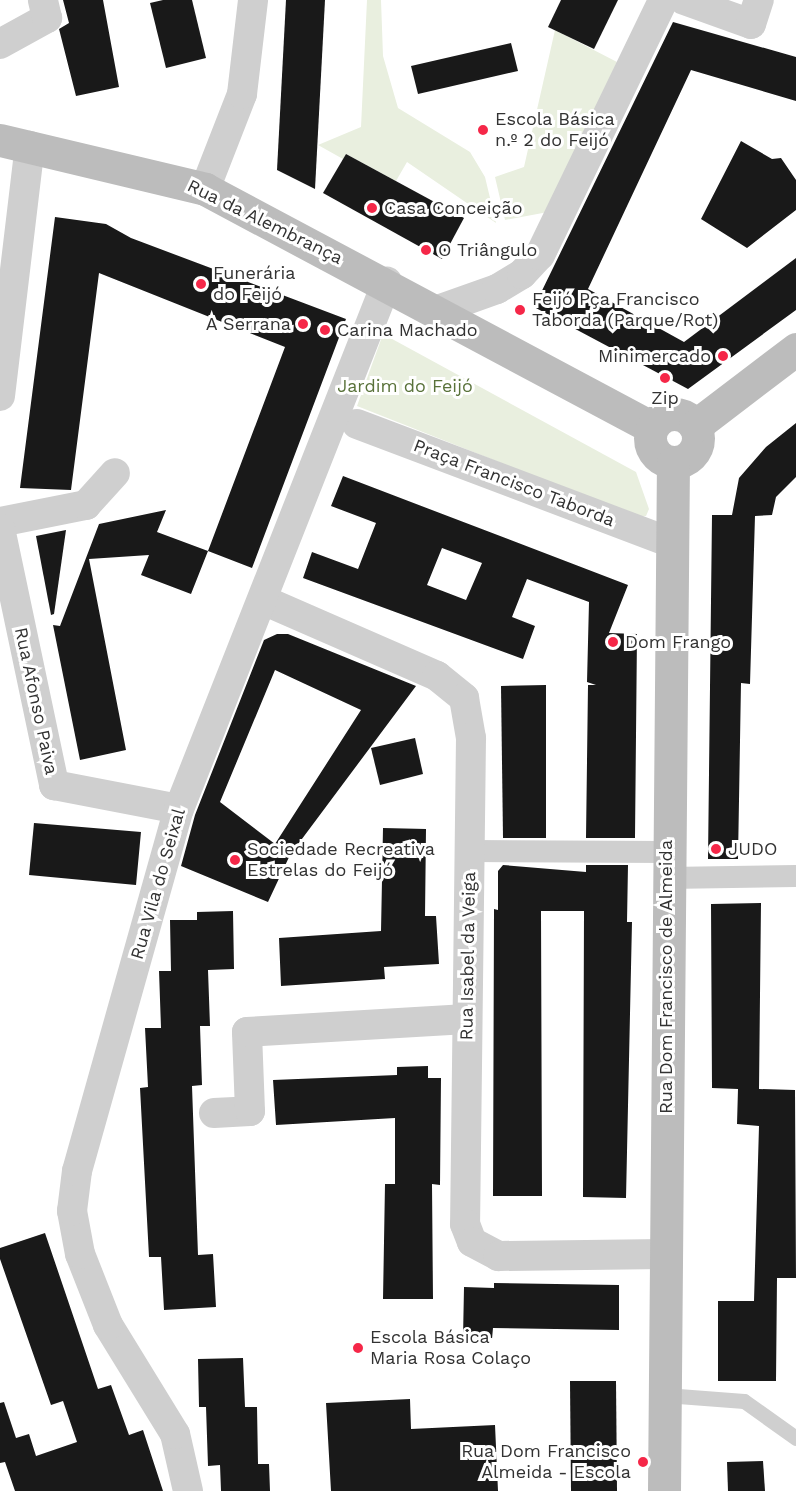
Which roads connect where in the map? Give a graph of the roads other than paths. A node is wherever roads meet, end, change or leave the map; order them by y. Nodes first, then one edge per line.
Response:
1 (43, 0) edge
2 (253, 0) edge
3 (663, 0) edge
4 (684, 0) edge
5 (759, 0) edge
6 (0, 44) edge
7 (15, 143) edge
8 (206, 189) junction
9 (387, 282) junction
10 (438, 310) junction
11 (796, 349) edge
12 (0, 396) edge
13 (357, 424) dead end
14 (695, 426) junction
15 (651, 427) junction
16 (673, 463) junction
17 (115, 473) dead end
18 (0, 522) edge
19 (0, 528) edge
20 (672, 543) junction
21 (263, 600) junction
22 (179, 809) junction
23 (470, 851) junction
24 (667, 865) junction
25 (796, 876) edge
26 (466, 1019) junction
27 (214, 1113) dead end
28 (664, 1254) junction
29 (665, 1395) junction
30 (796, 1437) edge
31 (188, 1491) edge
32 (664, 1491) edge

1 - 6 street
2 - 8 street
3 - 10 street
4 - 5 street
7 - 8 main road, Rua da Alembrança
7 - 12 street
8 - 9 main road, Rua da Alembrança
9 - 10 main road
9 - 21 street, Rua Vila do Seixal
10 - 15 main road
11 - 14 main road
13 - 20 street, Praça Francisco Taborda
14 - 15 main road
14 - 16 main road
15 - 16 main road
16 - 20 main road, Rua Dom Francisco de Almeida
17 - 18 street
19 - 22 street, Rua Afonso Paiva
20 - 24 main road, Rua Dom Francisco de Almeida
21 - 22 street, Rua Vila do Seixal
21 - 23 street, Rua Isabel da Veiga
22 - 31 street, Rua Vila do Seixal
23 - 24 street
23 - 26 street, Rua Isabel da Veiga
24 - 25 street
24 - 28 main road, Rua Dom Francisco de Almeida
26 - 27 street
26 - 28 street, Rua Isabel da Veiga
28 - 29 main road, Rua Dom Francisco de Almeida
29 - 30 lane
29 - 32 main road, Rua Dom Francisco de Almeida

